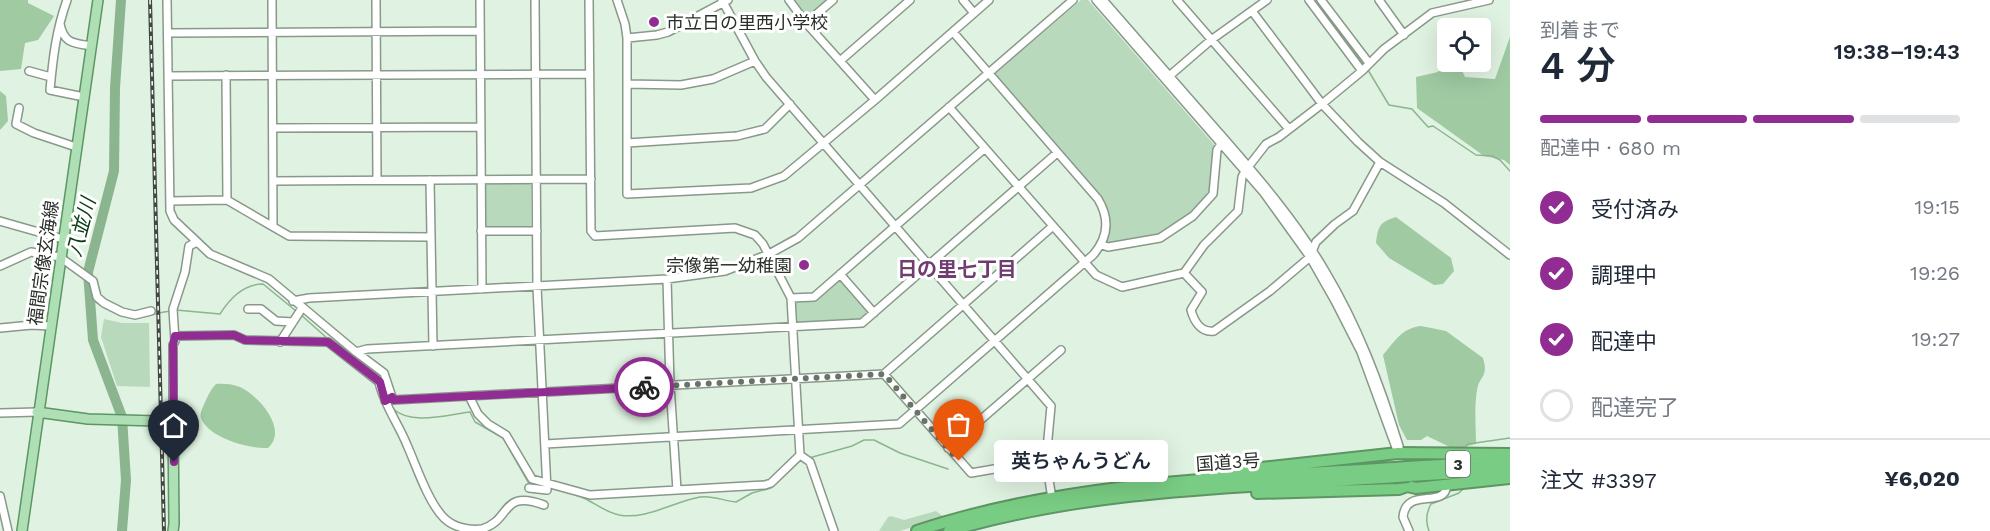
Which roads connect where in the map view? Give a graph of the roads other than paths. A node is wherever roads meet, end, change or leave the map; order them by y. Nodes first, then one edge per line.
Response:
1 (67, 0) edge
2 (98, 0) edge
3 (167, 0) edge
4 (272, 0) edge
5 (376, 0) edge
6 (480, 0) edge
7 (535, 0) edge
8 (589, 0) edge
9 (616, 0) edge
10 (789, 0) edge
11 (832, 0) edge
12 (910, 0) edge
13 (963, 0) edge
14 (989, 0) edge
15 (1072, 0) edge
16 (1096, 0) edge
17 (1103, 0) edge
18 (1177, 0) edge
19 (1267, 0) edge
20 (1309, 0) edge
21 (1321, 0) edge
22 (1380, 0) edge
23 (1489, 0) edge
24 (725, 1) edge
25 (1252, 10) junction
26 (974, 13) junction
27 (60, 21) junction
28 (806, 23) junction
29 (376, 31) junction
30 (480, 31) junction
31 (272, 32) junction
32 (953, 32) junction
33 (168, 33) junction
34 (1404, 35) junction
35 (627, 38) junction
36 (1211, 40) junction
37 (91, 46) junction
38 (755, 61) junction
39 (840, 61) junction
40 (1369, 63) junction
41 (29, 70) dead end
42 (1362, 71) junction
43 (988, 73) junction
44 (376, 74) junction
45 (480, 74) junction
46 (535, 74) junction
47 (590, 74) junction
48 (226, 75) junction
49 (272, 75) junction
50 (51, 76) junction
51 (168, 76) junction
52 (1167, 78) junction
53 (627, 84) junction
54 (84, 97) junction
55 (874, 100) junction
56 (790, 104) junction
57 (1322, 104) junction
58 (949, 107) junction
59 (18, 108) dead end
60 (481, 127) junction
61 (273, 128) junction
62 (377, 128) junction
63 (1289, 129) junction
64 (627, 143) junction
65 (824, 144) junction
66 (1221, 144) junction
67 (76, 147) junction
68 (985, 148) junction
69 (1057, 153) junction
70 (1380, 162) junction
71 (1247, 169) junction
72 (591, 179) junction
73 (377, 180) junction
74 (430, 180) junction
75 (482, 180) junction
76 (536, 180) junction
77 (273, 181) junction
78 (860, 185) junction
79 (1019, 186) junction
80 (170, 201) junction
81 (227, 201) junction
82 (0, 220) edge
83 (273, 226) junction
84 (1053, 226) junction
85 (894, 227) junction
86 (481, 231) junction
87 (537, 231) junction
88 (430, 237) junction
89 (63, 239) junction
90 (196, 242) junction
91 (1102, 245) junction
92 (769, 254) junction
93 (1311, 254) junction
94 (1510, 255) edge
95 (0, 256) edge
96 (60, 257) junction
97 (1085, 262) junction
98 (3, 264) edge
99 (929, 265) junction
100 (1184, 273) junction
101 (840, 274) junction
102 (667, 279) junction
103 (537, 286) junction
104 (482, 289) junction
105 (431, 291) junction
106 (791, 298) junction
107 (294, 301) junction
108 (962, 304) junction
109 (302, 308) junction
110 (248, 309) dead end
111 (151, 311) dead end
112 (874, 313) junction
113 (293, 322) junction
114 (50, 326) junction
115 (792, 327) junction
116 (0, 328) edge
117 (668, 333) junction
118 (175, 336) junction
119 (540, 340) junction
120 (993, 340) junction
121 (280, 342) junction
122 (433, 346) junction
123 (1061, 350) dead end
124 (356, 352) junction
125 (884, 374) junction
126 (795, 378) junction
127 (1027, 378) junction
128 (670, 385) junction
129 (542, 392) junction
130 (469, 396) junction
131 (388, 399) junction
132 (914, 410) junction
133 (37, 412) junction
134 (0, 413) edge
135 (157, 421) dead end
136 (173, 422) joint
137 (797, 430) junction
138 (674, 437) junction
139 (545, 444) junction
140 (948, 448) junction
141 (1398, 453) junction
142 (1510, 454) edge
143 (800, 455) junction
144 (1046, 460) junction
145 (1510, 461) edge
146 (1510, 470) edge
147 (1407, 477) junction
148 (1510, 478) edge
149 (547, 482) junction
150 (1446, 485) junction
151 (529, 488) dead end
152 (1162, 488) junction
153 (676, 490) junction
154 (0, 496) edge
155 (1053, 502) junction
156 (544, 505) dead end
157 (8, 531) edge
158 (22, 531) edge
159 (173, 531) edge
160 (834, 531) edge
161 (917, 531) edge
162 (949, 531) edge
163 (1409, 531) edge

1 - 27 street
2 - 37 main road, 福間宗像玄海線
3 - 33 street
4 - 31 street
5 - 29 street
6 - 30 street
7 - 46 street
8 - 47 street
9 - 35 street
10 - 28 street
11 - 28 street
12 - 39 street
13 - 26 street
14 - 26 street
15 - 43 street
16 - 52 street
17 - 52 street
18 - 36 street
19 - 25 street
20 - 42 street
21 - 40 street
22 - 34 street
23 - 34 street
24 - 35 street
24 - 38 street
25 - 36 street
25 - 57 street
26 - 32 street
27 - 37 street
27 - 50 street
28 - 39 street
29 - 30 street
29 - 31 street
29 - 44 street
30 - 45 street
31 - 33 street
31 - 49 street
32 - 43 street
32 - 55 street
33 - 51 street
34 - 40 street
35 - 53 street
36 - 52 street
36 - 63 street
37 - 54 main road, 福間宗像玄海線
38 - 53 street
38 - 56 street
39 - 55 street
40 - 42 street
41 - 50 street
42 - 57 street
43 - 58 street
43 - 69 street
44 - 45 street
44 - 49 street
44 - 62 street
45 - 46 street
45 - 60 street
46 - 47 street
46 - 76 street
47 - 72 street
48 - 49 street
48 - 51 street
48 - 81 street
49 - 61 street
50 - 54 street
51 - 80 street
52 - 66 street
52 - 71 street
53 - 64 street
54 - 67 main road, 福間宗像玄海線
55 - 65 street
56 - 64 street
56 - 65 street
57 - 63 street
57 - 70 street
58 - 68 street
58 - 78 street
59 - 67 street
60 - 62 street
60 - 75 street
61 - 62 street
61 - 77 street
62 - 73 street
63 - 71 street
64 - 65 street
65 - 78 street
66 - 71 street
66 - 91 street
67 - 89 main road, 福間宗像玄海線
68 - 79 street
68 - 85 street
69 - 79 street
69 - 91 street
70 - 93 street
70 - 94 street
71 - 93 street
71 - 100 street
72 - 76 street
72 - 92 street
73 - 74 street
73 - 77 street
74 - 75 street
74 - 88 street
75 - 76 street
75 - 86 street
76 - 87 street
77 - 83 street
78 - 85 street
78 - 92 street
79 - 84 street
79 - 99 street
80 - 81 street
80 - 90 street
81 - 83 street
82 - 89 street
83 - 88 street
84 - 97 street
84 - 108 street
85 - 99 street
85 - 101 street
86 - 87 street
86 - 104 street
87 - 103 street
88 - 105 street
89 - 96 main road, 福間宗像玄海線
90 - 107 street
90 - 118 street
91 - 97 street
92 - 102 street
92 - 106 street
93 - 100 street
93 - 141 street
95 - 98 street
96 - 98 street
96 - 111 street
96 - 114 main road, 福間宗像玄海線
97 - 100 street
97 - 120 street
99 - 108 street
99 - 112 street
101 - 106 street
101 - 112 street
102 - 103 street
102 - 117 street
103 - 104 street
103 - 119 street
104 - 105 street
105 - 107 street
105 - 122 street
106 - 115 street
107 - 109 street
108 - 120 street
108 - 125 street
109 - 113 street
109 - 124 street
110 - 113 street
112 - 115 street
113 - 121 street
114 - 116 street
114 - 133 main road, 福間宗像玄海線
115 - 117 street
115 - 126 street
117 - 119 street
117 - 128 street
118 - 121 street
118 - 136 street
119 - 122 street
119 - 129 street
120 - 127 street
120 - 132 street
121 - 131 street
122 - 124 street
123 - 127 street
124 - 131 street
125 - 126 street
125 - 132 street
126 - 128 street
126 - 137 street
127 - 140 street
127 - 144 street
128 - 129 street
128 - 138 street
129 - 130 street
129 - 139 street
130 - 131 street
130 - 149 street
131 - 156 street
132 - 137 street
132 - 140 street
133 - 134 street
133 - 135 main road
133 - 158 main road, 福間宗像玄海線
136 - 159 main road
137 - 138 street
137 - 143 street
138 - 139 street
138 - 153 street
139 - 149 street
140 - 144 street
141 - 142 highway
141 - 147 highway
141 - 152 highway
143 - 153 street
143 - 160 street
144 - 155 street
145 - 147 highway, 国道3号 / 3
146 - 147 highway, 国道3号 / 3
147 - 150 highway
147 - 152 highway, 国道3号 / 3, bridge
147 - 152 highway
148 - 150 highway
149 - 151 street
149 - 153 street
150 - 163 street
152 - 155 highway, 国道3号 / 3
154 - 157 street
155 - 161 highway, 国道3号 / 3
155 - 162 highway, 国道3号 / 3

